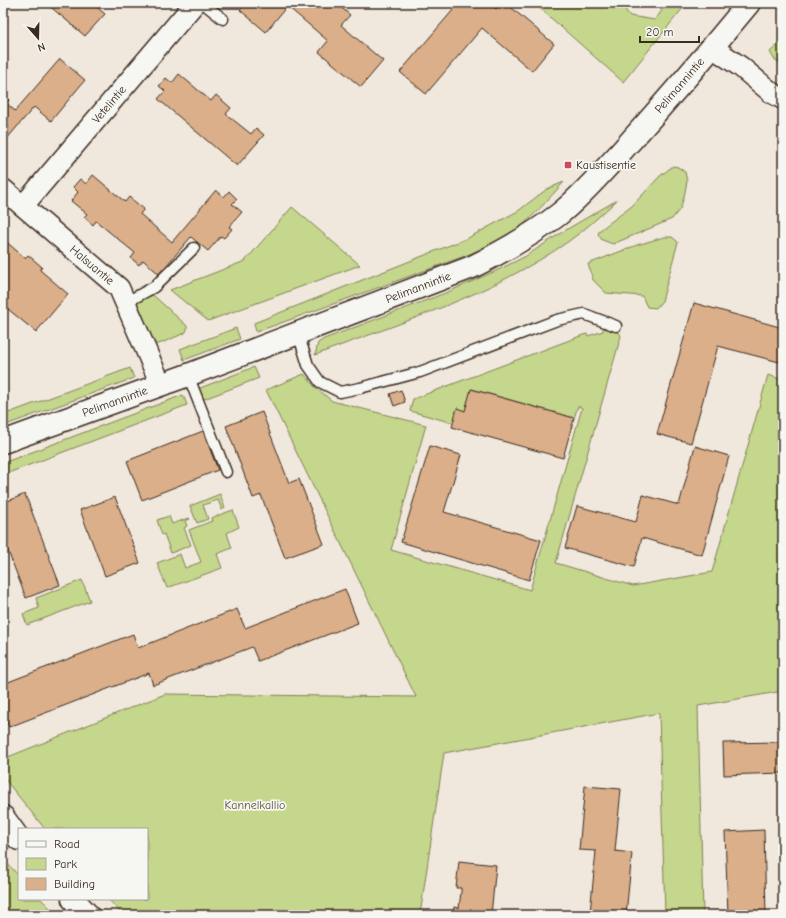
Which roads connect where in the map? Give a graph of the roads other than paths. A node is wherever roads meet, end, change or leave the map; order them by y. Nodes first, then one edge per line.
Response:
1 (195, 3) edge
2 (203, 3) edge
3 (749, 3) edge
4 (222, 19) dead end
5 (712, 47) junction
6 (783, 99) edge
7 (3, 189) edge
8 (24, 206) junction
9 (194, 248) dead end
10 (125, 303) junction
11 (616, 326) dead end
12 (298, 333) junction
13 (188, 375) junction
14 (160, 385) junction
15 (3, 442) edge
16 (226, 472) dead end
17 (3, 817) edge
18 (18, 838) edge
19 (74, 900) edge
20 (88, 915) edge

1 - 8 street, Vetelintie
2 - 4 lane
3 - 5 street, Pelimannintie
5 - 6 street
5 - 12 street, Pelimannintie
7 - 8 street, Halsuantie
8 - 10 street, Halsuantie
9 - 10 lane
10 - 14 street, Halsuantie
11 - 12 lane
12 - 13 street, Pelimannintie
13 - 14 street, Pelimannintie
13 - 16 lane
14 - 15 street, Pelimannintie
17 - 18 street
19 - 20 street

